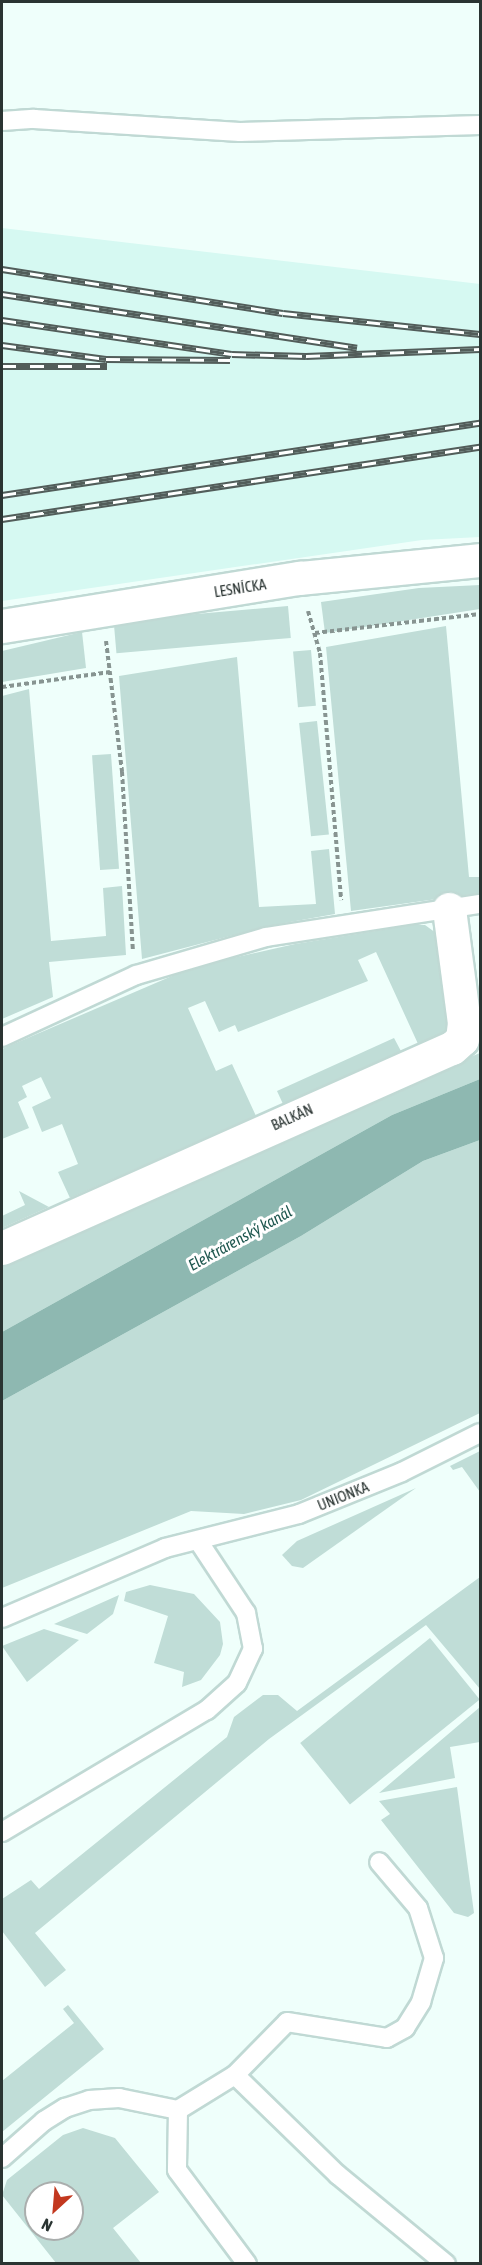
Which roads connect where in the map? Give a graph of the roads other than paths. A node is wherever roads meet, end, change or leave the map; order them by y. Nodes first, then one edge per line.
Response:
1 (2, 121) edge
2 (480, 124) edge
3 (480, 560) edge
4 (2, 626) edge
5 (465, 906) edge
6 (2, 1037) edge
7 (2, 1248) edge
8 (480, 1433) edge
9 (199, 1542) junction
10 (2, 1618) edge
11 (2, 1832) edge
12 (380, 1862) dead end
13 (235, 2074) junction
14 (178, 2110) junction
15 (2, 2158) edge
16 (247, 2264) edge
17 (446, 2264) edge

1 - 2 lane
3 - 4 street, LESNÍCKA
5 - 6 lane, BALKÁN
5 - 7 street, BALKÁN
8 - 9 lane, UNIONKA
9 - 10 lane, UNIONKA
9 - 11 lane
12 - 13 lane
13 - 14 lane
13 - 17 lane
14 - 15 lane
14 - 16 lane

